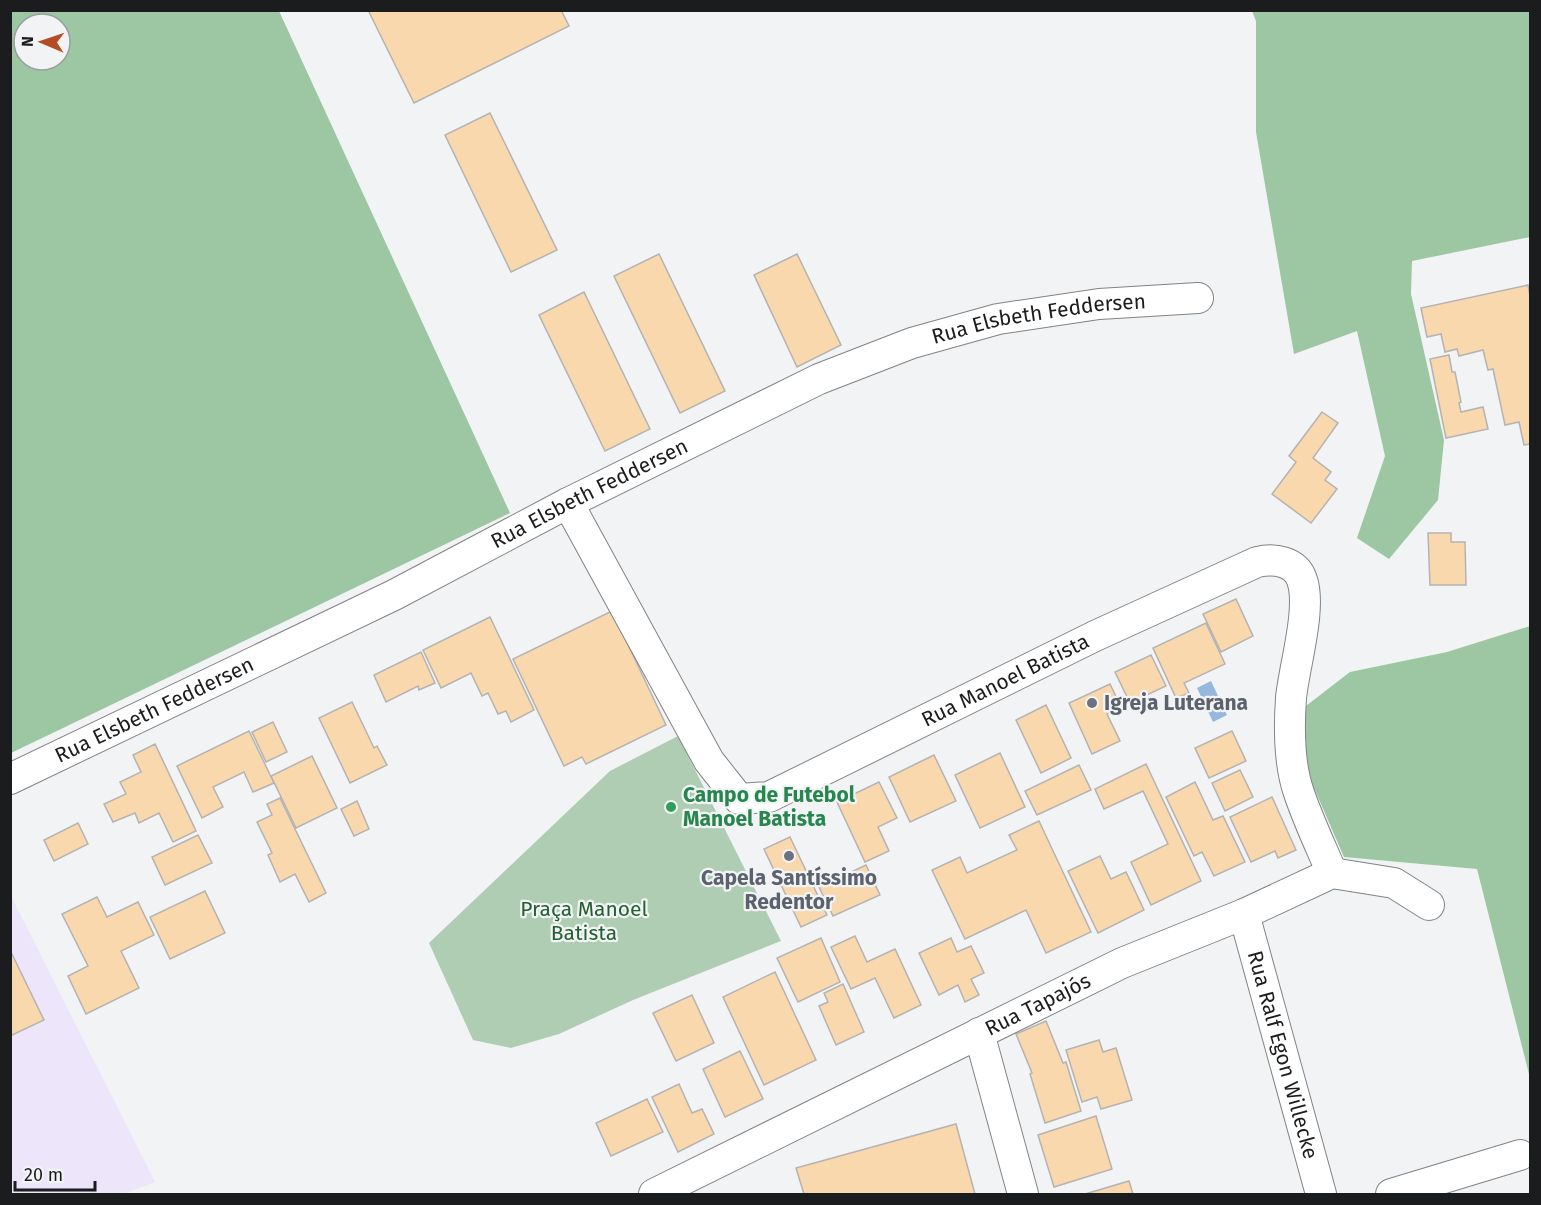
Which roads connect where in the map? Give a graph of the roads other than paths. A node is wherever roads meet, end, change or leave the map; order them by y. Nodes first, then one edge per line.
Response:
1 (1198, 298) dead end
2 (568, 503) junction
3 (10, 779) edge
4 (1332, 873) junction
5 (1429, 905) dead end
6 (1244, 914) junction
7 (979, 1033) junction
8 (1520, 1155) dead end
9 (699, 1185) edge
10 (654, 1194) edge
11 (1023, 1194) edge
12 (1321, 1194) edge
13 (1391, 1194) edge

1 - 2 street, Rua Elsbeth Feddersen
2 - 3 street, Rua Elsbeth Feddersen
2 - 4 street, Rua Manoel Batista
4 - 5 street
4 - 6 street, Rua Tapajós
6 - 7 street, Rua Tapajós
6 - 12 street, Rua Ralf Egon Willecke
7 - 9 street, Rua Tapajós
7 - 11 street
8 - 13 street
9 - 10 street, Rua Tapajós

